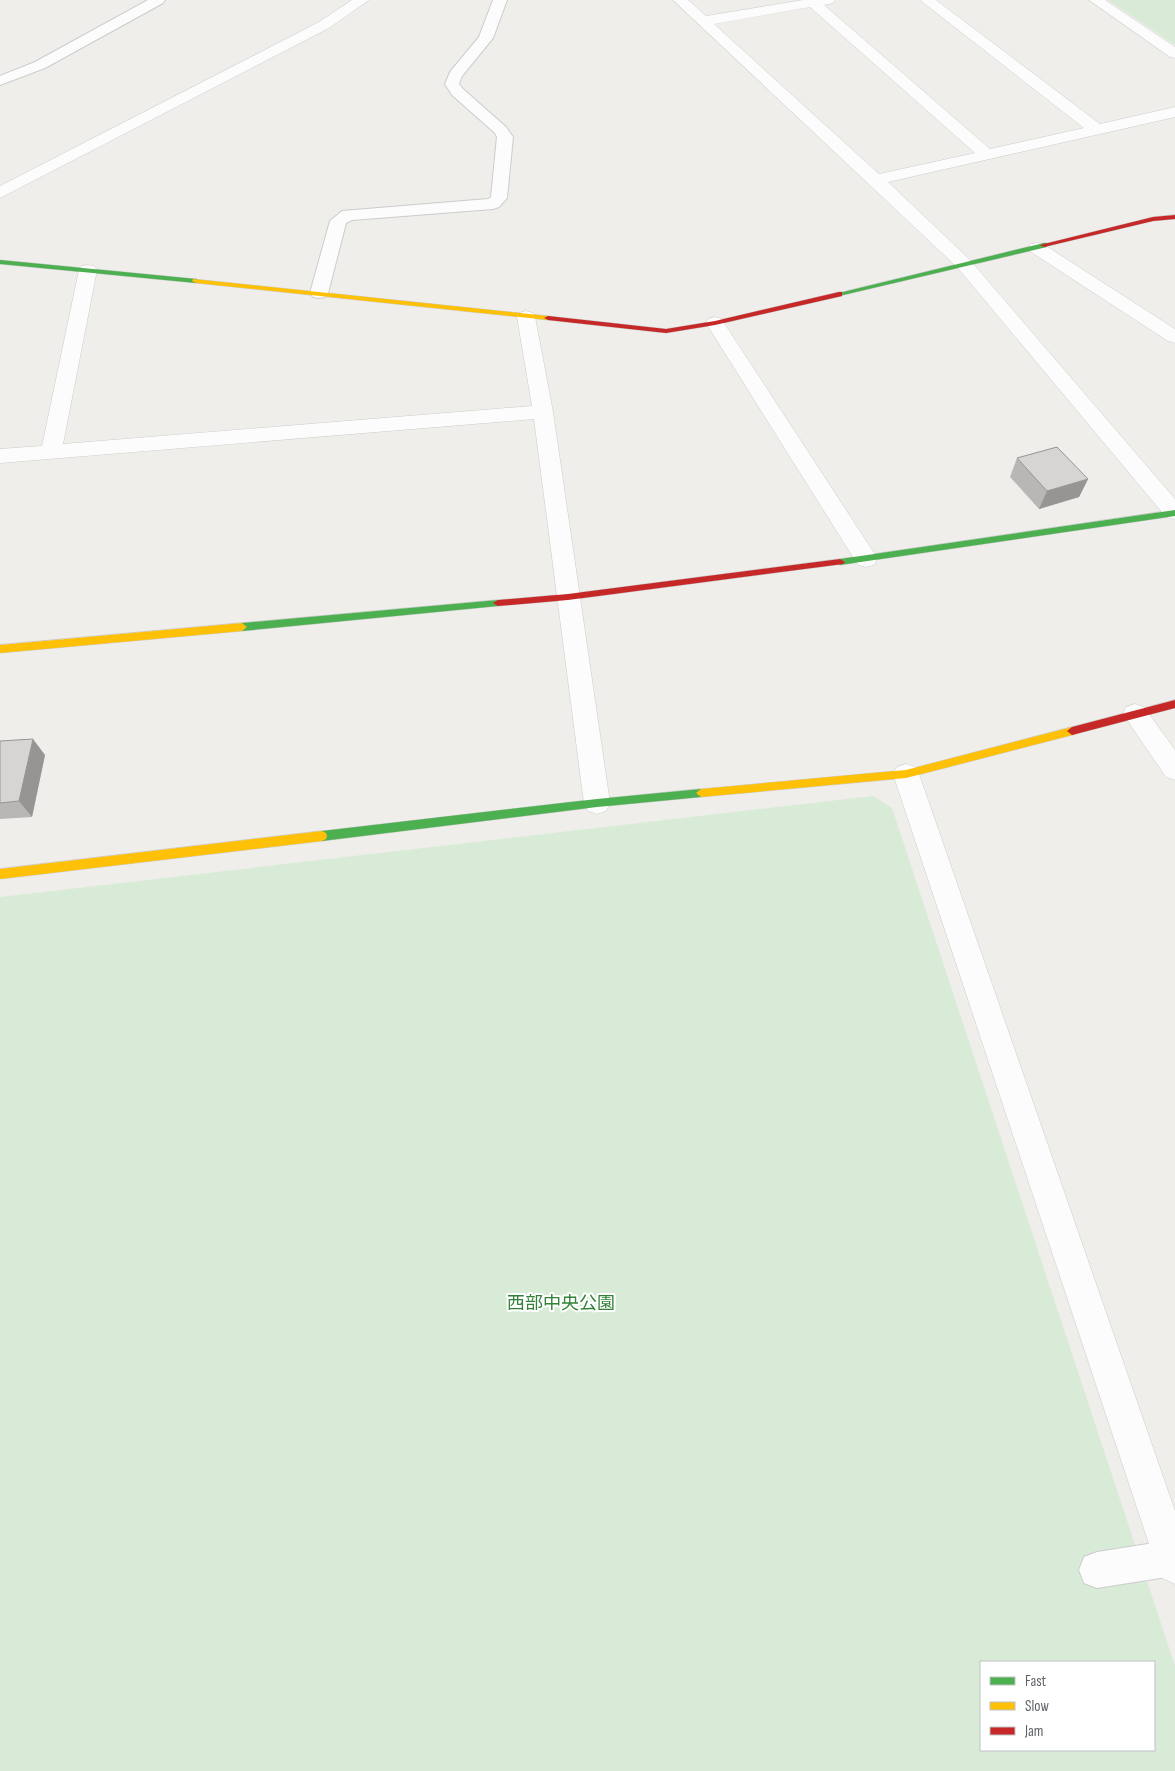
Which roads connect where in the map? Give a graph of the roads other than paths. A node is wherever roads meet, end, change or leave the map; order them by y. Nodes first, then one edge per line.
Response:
1 (158, 0) edge
2 (362, 0) edge
3 (500, 0) edge
4 (680, 0) edge
5 (828, 0) edge
6 (927, 0) edge
7 (1096, 0) edge
8 (813, 3) junction
9 (704, 21) junction
10 (1175, 54) edge
11 (0, 81) edge
12 (1175, 112) edge
13 (1097, 130) junction
14 (988, 155) junction
15 (876, 180) junction
16 (0, 193) edge
17 (1175, 217) edge
18 (1037, 248) junction
19 (0, 262) edge
20 (963, 263) junction
21 (88, 270) junction
22 (319, 293) junction
23 (526, 317) junction
24 (715, 323) junction
25 (1175, 337) edge
26 (544, 412) junction
27 (51, 451) junction
28 (0, 456) edge
29 (1175, 512) edge
30 (866, 559) junction
31 (568, 597) junction
32 (0, 648) edge
33 (1175, 704) edge
34 (1135, 714) junction
35 (1175, 770) edge
36 (906, 774) junction
37 (597, 803) junction
38 (0, 874) edge
39 (1174, 1561) edge
40 (1097, 1570) dead end

1 - 11 lane
2 - 16 street
3 - 22 lane
4 - 9 street
5 - 8 street
6 - 13 street
7 - 10 street
8 - 9 street
8 - 14 street
9 - 15 street
12 - 13 street
13 - 14 street
14 - 15 street
15 - 20 street
17 - 18 street
18 - 20 street
18 - 25 street
19 - 21 street
20 - 24 street
20 - 29 street
21 - 22 street
21 - 27 street
22 - 23 street
23 - 24 street
23 - 26 street
24 - 30 street
26 - 27 street
26 - 31 street
27 - 28 street
29 - 30 street
30 - 31 street
31 - 32 street
31 - 37 street
33 - 34 street
34 - 35 street
34 - 36 street
36 - 37 street
36 - 39 street
37 - 38 street
39 - 40 lane

